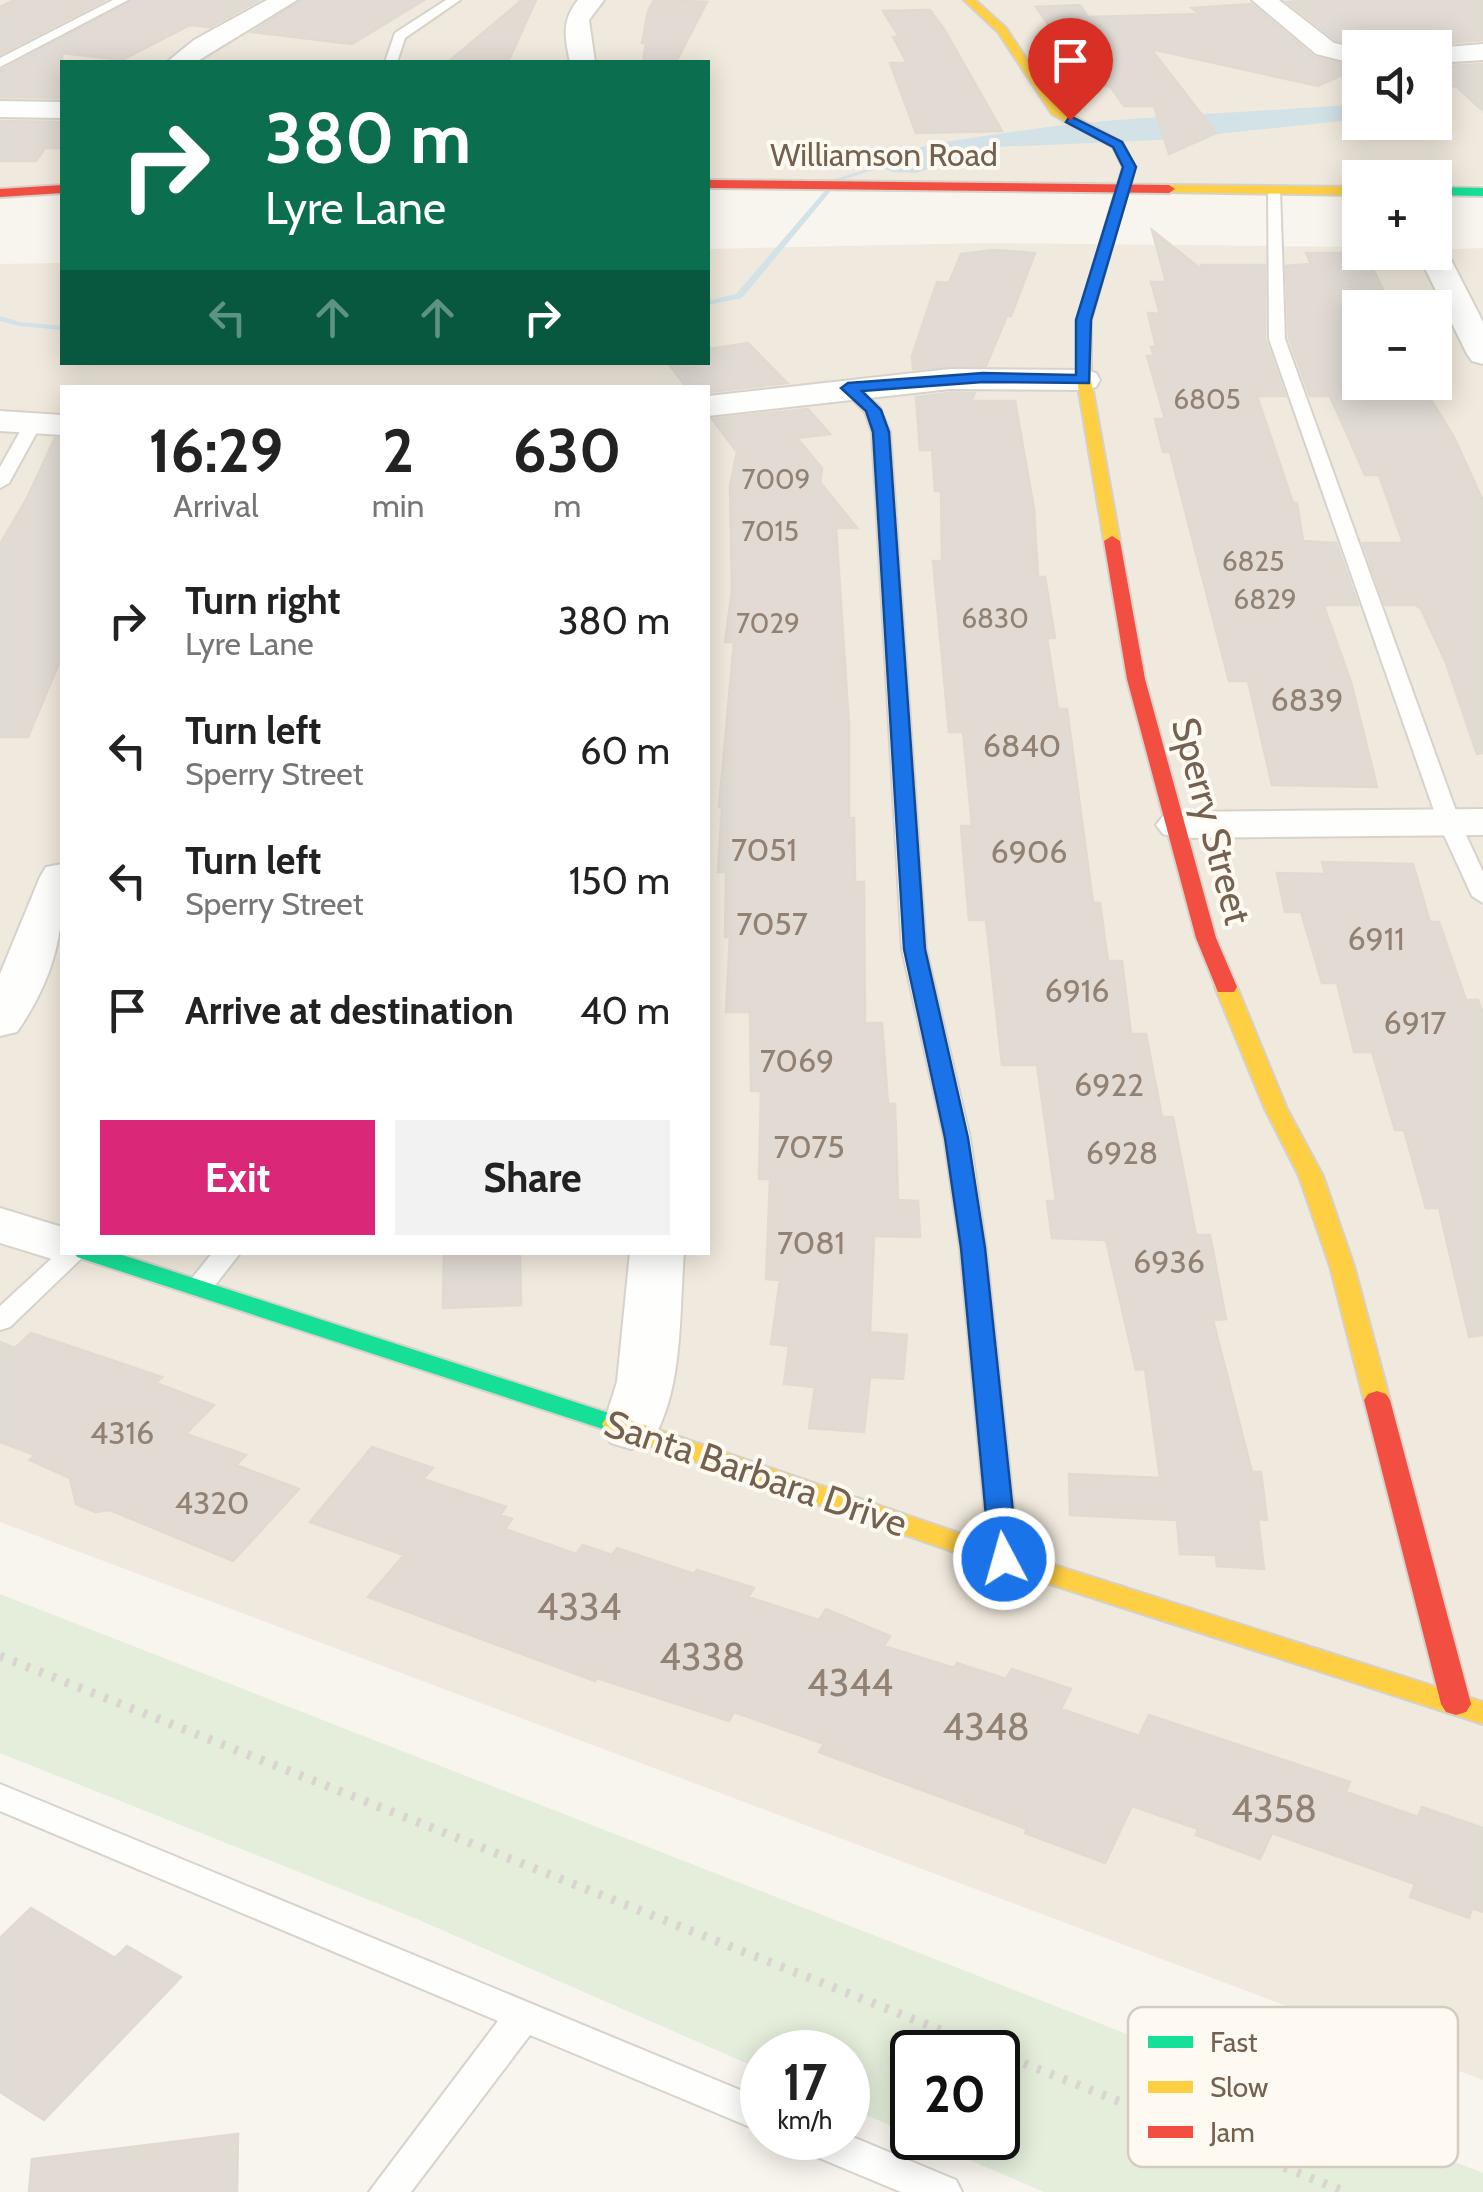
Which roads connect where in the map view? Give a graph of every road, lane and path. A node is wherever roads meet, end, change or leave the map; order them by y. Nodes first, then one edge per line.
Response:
1 (122, 0) edge
2 (285, 0) edge
3 (454, 0) edge
4 (592, 0) edge
5 (969, 0) edge
6 (1264, 0) edge
7 (1483, 52) edge
8 (1342, 53) edge
9 (1452, 54) edge
10 (183, 60) edge
11 (392, 60) edge
12 (582, 60) edge
13 (0, 64) edge
14 (0, 109) edge
15 (60, 110) edge
16 (710, 184) edge
17 (1126, 187) junction
18 (60, 189) edge
19 (1273, 189) junction
20 (1342, 190) edge
21 (1452, 192) edge
22 (1483, 192) edge
23 (0, 193) edge
24 (1441, 270) edge
25 (1483, 354) edge
26 (1084, 380) junction
27 (848, 388) junction
28 (710, 406) edge
29 (32, 423) edge
30 (0, 483) edge
31 (1466, 822) edge
32 (1178, 825) junction
33 (60, 882) edge
34 (1483, 896) edge
35 (0, 1022) edge
36 (0, 1226) edge
37 (60, 1244) edge
38 (71, 1255) edge
39 (96, 1255) edge
40 (225, 1255) edge
41 (657, 1255) edge
42 (199, 1286) junction
43 (0, 1321) edge
44 (631, 1430) junction
45 (1004, 1559) junction
46 (0, 1656) edge
47 (1456, 1704) junction
48 (1483, 1713) edge
49 (0, 1797) edge
50 (523, 2016) junction
51 (939, 2030) edge
52 (1020, 2062) edge
53 (1128, 2105) edge
54 (740, 2107) edge
55 (866, 2160) edge
56 (1283, 2167) edge
57 (388, 2192) edge
58 (943, 2192) edge
59 (1346, 2192) edge

1 - 13 lane
2 - 10 street
3 - 11 lane
4 - 12 street
5 - 17 street, Sperry Street
6 - 8 street
7 - 9 street
14 - 15 street
16 - 17 street, Williamson Road
17 - 19 street, Williamson Road
17 - 26 street, Sperry Street
18 - 23 street
19 - 20 street, Williamson Road
19 - 31 lane
21 - 22 street
24 - 25 street
26 - 27 street
26 - 32 street, Sperry Street
27 - 28 street
27 - 45 lane
29 - 30 lane
31 - 32 street
31 - 34 lane
32 - 47 street, Sperry Street
33 - 35 street
36 - 37 street
38 - 43 lane
39 - 42 street, Santa Barbara Drive
40 - 42 lane
41 - 44 street
42 - 44 street, Santa Barbara Drive
44 - 45 street, Santa Barbara Drive
45 - 47 street, Santa Barbara Drive
46 - 51 path
47 - 48 street, Santa Barbara Drive
49 - 50 lane
50 - 54 lane
50 - 57 lane
52 - 53 path
55 - 58 lane
56 - 59 path

